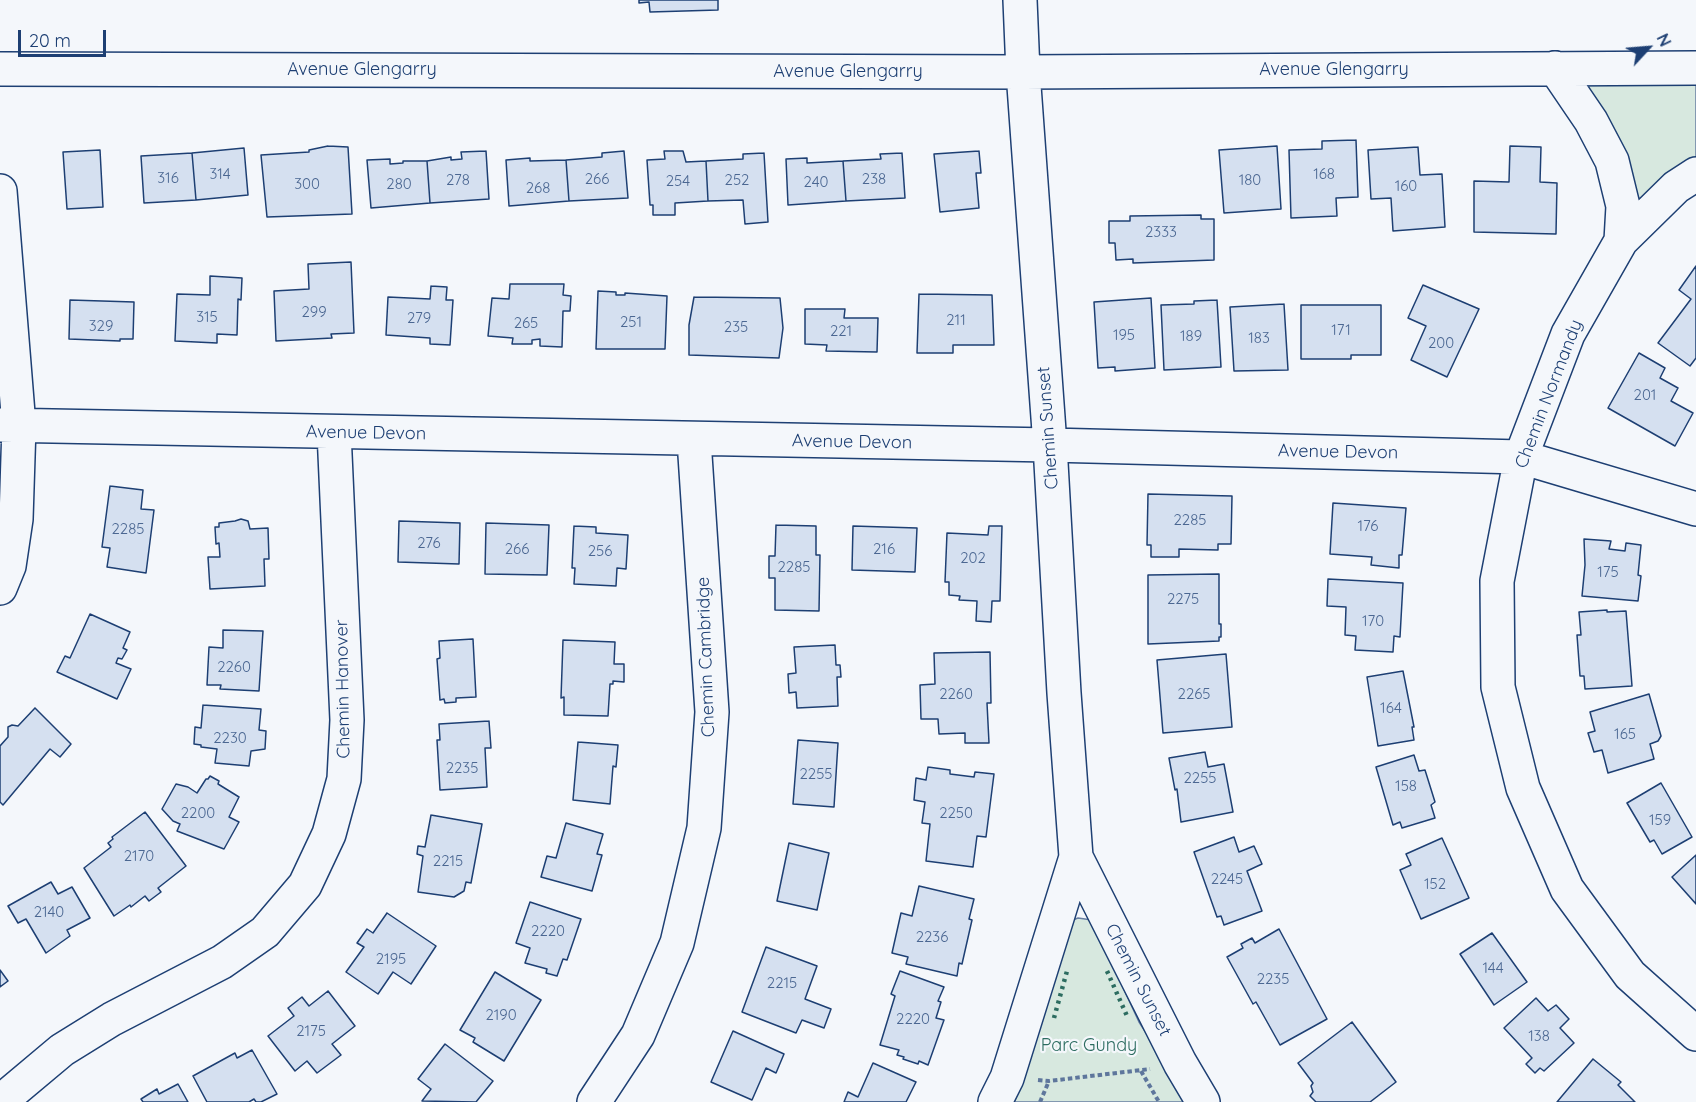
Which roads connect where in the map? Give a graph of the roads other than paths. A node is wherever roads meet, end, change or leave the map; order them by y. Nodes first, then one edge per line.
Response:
1 (1020, 0) edge
2 (1555, 68) junction
3 (1696, 68) edge
4 (0, 69) edge
5 (1023, 72) junction
6 (1696, 174) edge
7 (0, 191) edge
8 (1621, 241) junction
9 (9, 426) edge
10 (334, 432) junction
11 (694, 440) junction
12 (1050, 445) junction
13 (1521, 457) junction
14 (1696, 509) edge
15 (0, 588) edge
16 (1076, 857) junction
17 (1696, 1034) edge
18 (1001, 1090) edge
19 (0, 1102) edge
20 (594, 1102) edge
21 (1203, 1102) edge

1 - 5 street, Chemin Sunset
2 - 3 street, Avenue Glengarry
2 - 5 street, Avenue Glengarry
2 - 8 street, Chemin Normandy
4 - 5 street, Avenue Glengarry
5 - 12 street, Chemin Sunset
6 - 8 street, Chemin Normandy
7 - 9 street
8 - 13 street, Chemin Normandy
9 - 10 street, Avenue Devon
9 - 15 street
10 - 11 street, Avenue Devon
10 - 19 street, Chemin Hanover
11 - 12 street, Avenue Devon
11 - 20 street, Chemin Cambridge
12 - 13 street, Avenue Devon
12 - 16 street, Chemin Sunset
13 - 14 street, Avenue Devon
13 - 17 street, Chemin Normandy
16 - 18 street, Chemin Sunset
16 - 21 street, Chemin Sunset

